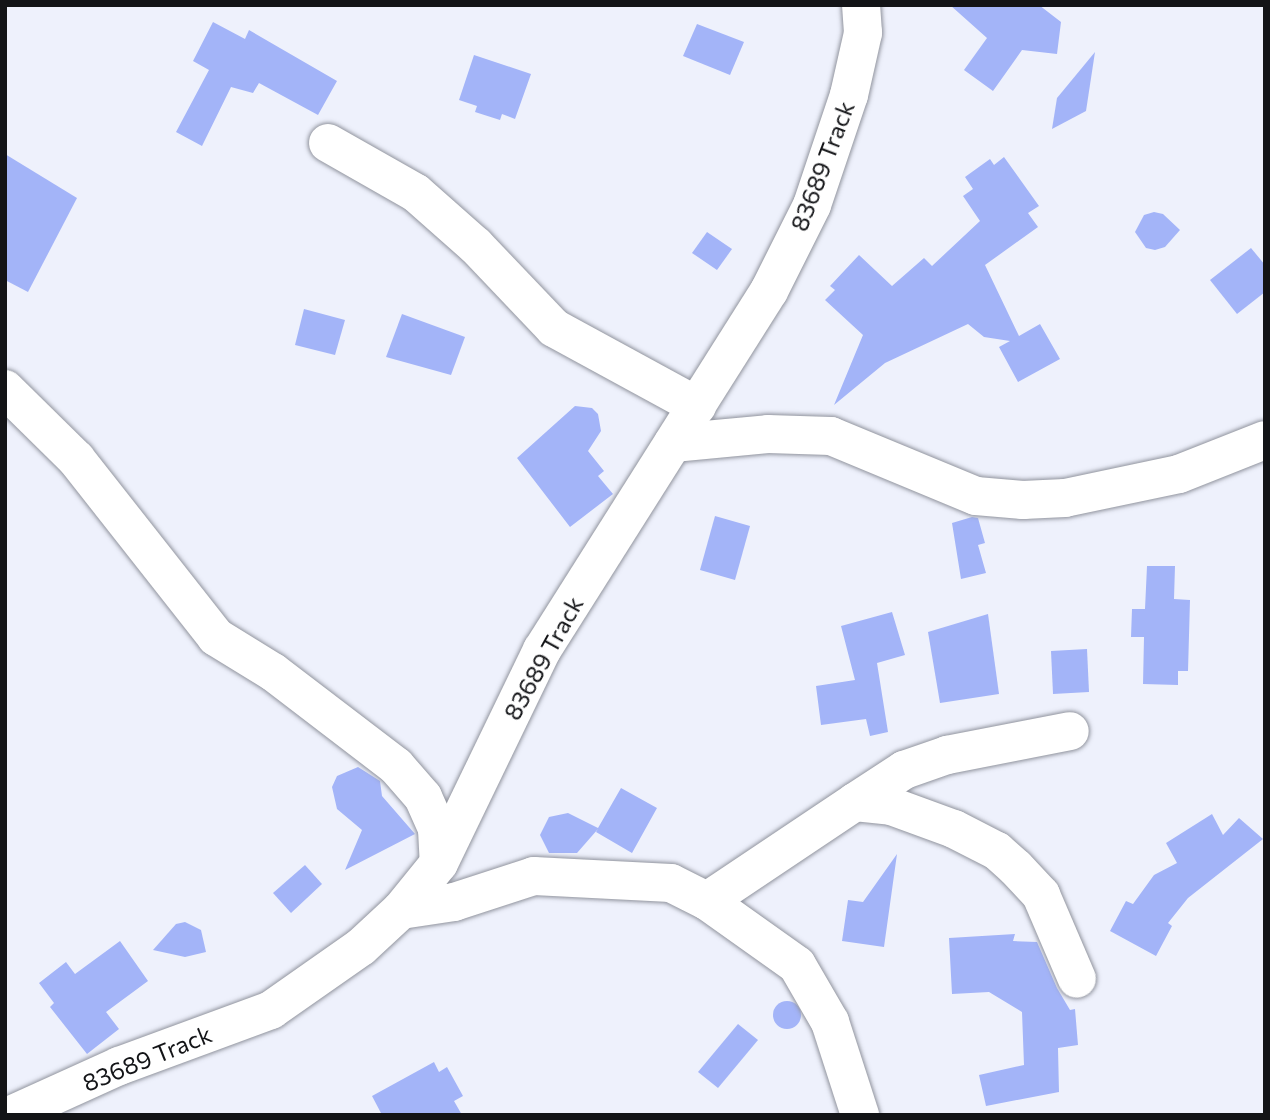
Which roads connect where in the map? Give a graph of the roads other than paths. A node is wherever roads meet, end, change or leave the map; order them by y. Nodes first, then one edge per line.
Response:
1 (861, 5) edge
2 (328, 143) dead end
3 (5, 389) edge
4 (697, 406) junction
5 (1265, 440) edge
6 (673, 443) junction
7 (1070, 731) dead end
8 (855, 802) junction
9 (439, 863) junction
10 (707, 901) junction
11 (401, 910) junction
12 (1077, 979) dead end
13 (12, 1115) edge
14 (860, 1115) edge

1 - 4 street, 83689 Track
2 - 4 street
3 - 9 street
4 - 6 street, 83689 Track
5 - 6 street
6 - 9 street, 83689 Track
7 - 8 street
8 - 10 street
8 - 12 street
9 - 11 street, 83689 Track
10 - 11 street
10 - 14 street
11 - 13 street, 83689 Track

